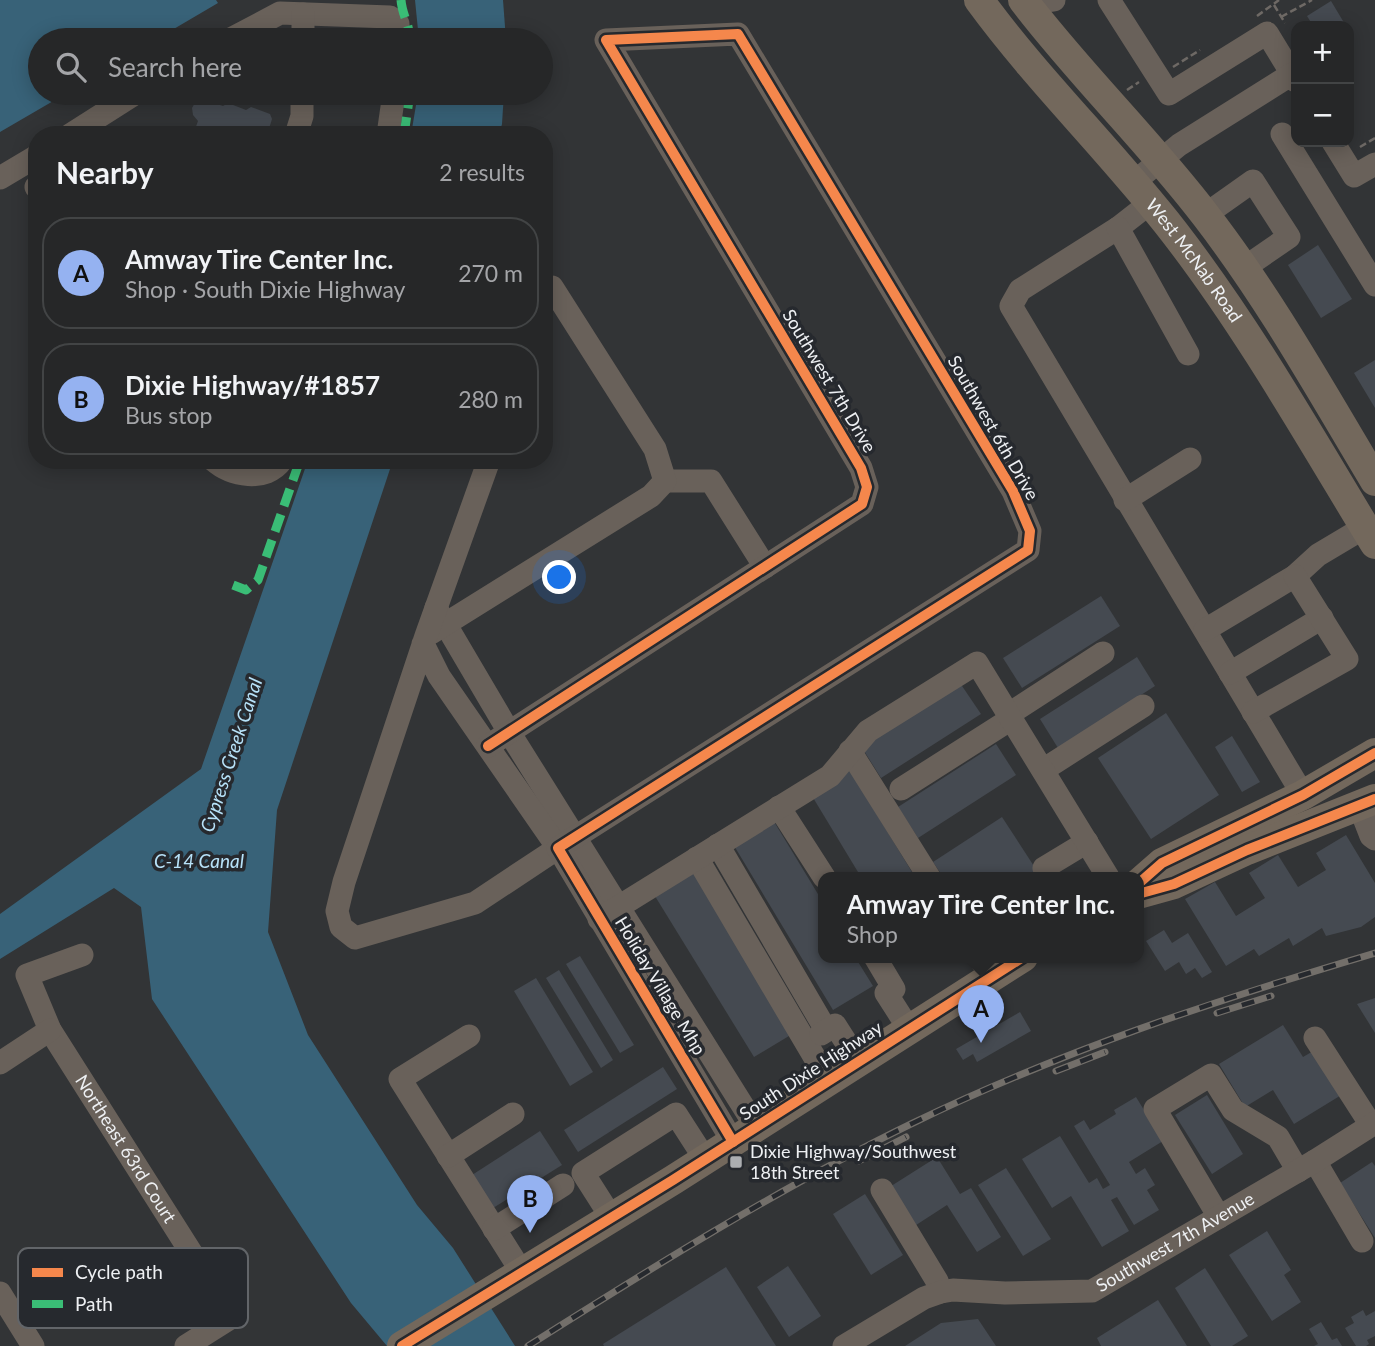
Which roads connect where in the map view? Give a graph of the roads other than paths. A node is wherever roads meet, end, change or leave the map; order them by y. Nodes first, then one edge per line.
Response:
1 (979, 0) edge
2 (1023, 0) edge
3 (1054, 0) edge
4 (1109, 0) edge
5 (303, 14) junction
6 (251, 28) edge
7 (303, 28) edge
8 (398, 28) edge
9 (606, 40) joint
10 (1291, 73) edge
11 (1291, 80) edge
12 (117, 105) edge
13 (302, 105) edge
14 (392, 105) edge
15 (84, 126) edge
16 (299, 126) edge
17 (388, 126) edge
18 (1282, 134) dead end
19 (1346, 147) edge
20 (1160, 160) junction
21 (28, 161) edge
22 (1372, 174) edge
23 (0, 178) edge
24 (1142, 193) junction
25 (1205, 215) junction
26 (1118, 228) junction
27 (1244, 268) junction
28 (1375, 285) edge
29 (553, 305) edge
30 (1188, 354) dead end
31 (1190, 460) dead end
32 (226, 469) edge
33 (274, 469) edge
34 (486, 469) edge
35 (665, 481) junction
36 (1375, 481) edge
37 (1125, 500) junction
38 (1370, 536) edge
39 (765, 567) junction
40 (1295, 576) junction
41 (1322, 618) junction
42 (432, 628) junction
43 (1205, 630) junction
44 (1103, 653) dead end
45 (1230, 673) junction
46 (1143, 706) dead end
47 (1253, 712) junction
48 (1010, 716) junction
49 (509, 732) junction
50 (488, 746) junction
51 (850, 751) junction
52 (1375, 753) edge
53 (1043, 770) junction
54 (901, 789) dead end
55 (1303, 795) junction
56 (1367, 802) edge
57 (779, 807) junction
58 (1375, 839) edge
59 (567, 842) junction
60 (1087, 842) junction
61 (718, 845) junction
62 (697, 858) junction
63 (1044, 868) dead end
64 (821, 872) edge
65 (926, 872) edge
66 (1105, 872) edge
67 (1144, 879) edge
68 (1144, 893) edge
69 (619, 906) junction
70 (599, 919) junction
71 (82, 955) dead end
72 (786, 962) junction
73 (879, 963) edge
74 (985, 967) edge
75 (766, 974) junction
76 (909, 1029) junction
77 (50, 1030) junction
78 (826, 1030) junction
79 (469, 1036) dead end
80 (1315, 1038) dead end
81 (806, 1043) junction
82 (858, 1061) junction
83 (0, 1063) edge
84 (828, 1080) junction
85 (513, 1114) dead end
86 (1373, 1124) edge
87 (744, 1135) junction
88 (448, 1156) junction
89 (705, 1159) junction
90 (1307, 1166) junction
91 (563, 1185) dead end
92 (882, 1191) dead end
93 (611, 1217) junction
94 (1219, 1217) junction
95 (494, 1229) junction
96 (1362, 1241) dead end
97 (188, 1248) edge
98 (521, 1271) junction
99 (941, 1292) junction
100 (0, 1293) edge
101 (18, 1322) edge
102 (22, 1328) edge
103 (215, 1328) edge
104 (33, 1346) edge
105 (186, 1346) edge
106 (401, 1346) edge
107 (845, 1346) edge

1 - 24 main road, West McNab Road
2 - 3 street
2 - 20 main road, West McNab Road
4 - 10 street
5 - 6 street
5 - 7 street
5 - 8 street
9 - 39 street, Southwest 7th Drive
9 - 59 street, Southwest 6th Drive
11 - 20 street
12 - 15 street
13 - 16 street
14 - 17 street
18 - 28 street
19 - 22 street
20 - 24 street
20 - 25 main road, West McNab Road
21 - 23 street
24 - 26 street
24 - 38 main road, West McNab Road
25 - 27 main road, West McNab Road
25 - 27 street
26 - 30 street
26 - 37 street
27 - 36 main road, West McNab Road
29 - 35 street
31 - 37 street
32 - 33 street
34 - 42 street
35 - 39 street
35 - 42 street
37 - 43 street
38 - 40 street
39 - 49 street, Southwest 7th Drive
40 - 41 street
40 - 43 street
41 - 45 street
41 - 47 street
42 - 49 street, Holiday Village Mhp
42 - 50 street, Holiday Village Mhp
42 - 59 street
43 - 45 street
44 - 48 street
45 - 47 street
46 - 53 street
47 - 55 street
48 - 51 street
48 - 53 street
48 - 54 street
49 - 50 street, Southwest 7th Drive
49 - 59 street, Holiday Village Mhp
50 - 59 street, Holiday Village Mhp
51 - 57 street
51 - 65 street
52 - 55 main road
53 - 60 street
55 - 67 main road
56 - 58 street
56 - 68 main road
57 - 61 street
57 - 64 street
59 - 69 street, Holiday Village Mhp
59 - 70 street, Holiday Village Mhp
60 - 63 street
60 - 66 street
61 - 62 street
61 - 72 street
62 - 69 street
62 - 75 street
69 - 70 street
69 - 87 street, Holiday Village Mhp
70 - 87 street, Holiday Village Mhp
71 - 77 street, Northeast 63rd Court
72 - 75 street
72 - 78 street
73 - 76 street
74 - 76 main road, South Dixie Highway
75 - 81 street
76 - 82 main road, South Dixie Highway
77 - 83 street
77 - 97 street, Northeast 63rd Court
78 - 81 street
78 - 82 street
79 - 88 street
80 - 86 street
81 - 84 street
82 - 84 main road, South Dixie Highway
84 - 87 main road, South Dixie Highway
85 - 88 street
86 - 90 street, Southwest 7th Avenue
87 - 89 main road, South Dixie Highway
88 - 95 street
89 - 93 main road, South Dixie Highway
89 - 93 street
90 - 94 street, Southwest 7th Avenue
90 - 94 street
90 - 96 street
91 - 95 street
92 - 99 street
93 - 98 main road, South Dixie Highway
94 - 99 street, Southwest 7th Avenue
95 - 98 street
98 - 106 main road, South Dixie Highway
99 - 107 street, Southwest 7th Avenue
100 - 101 street
102 - 104 street
103 - 105 street, Northeast 63rd Court

